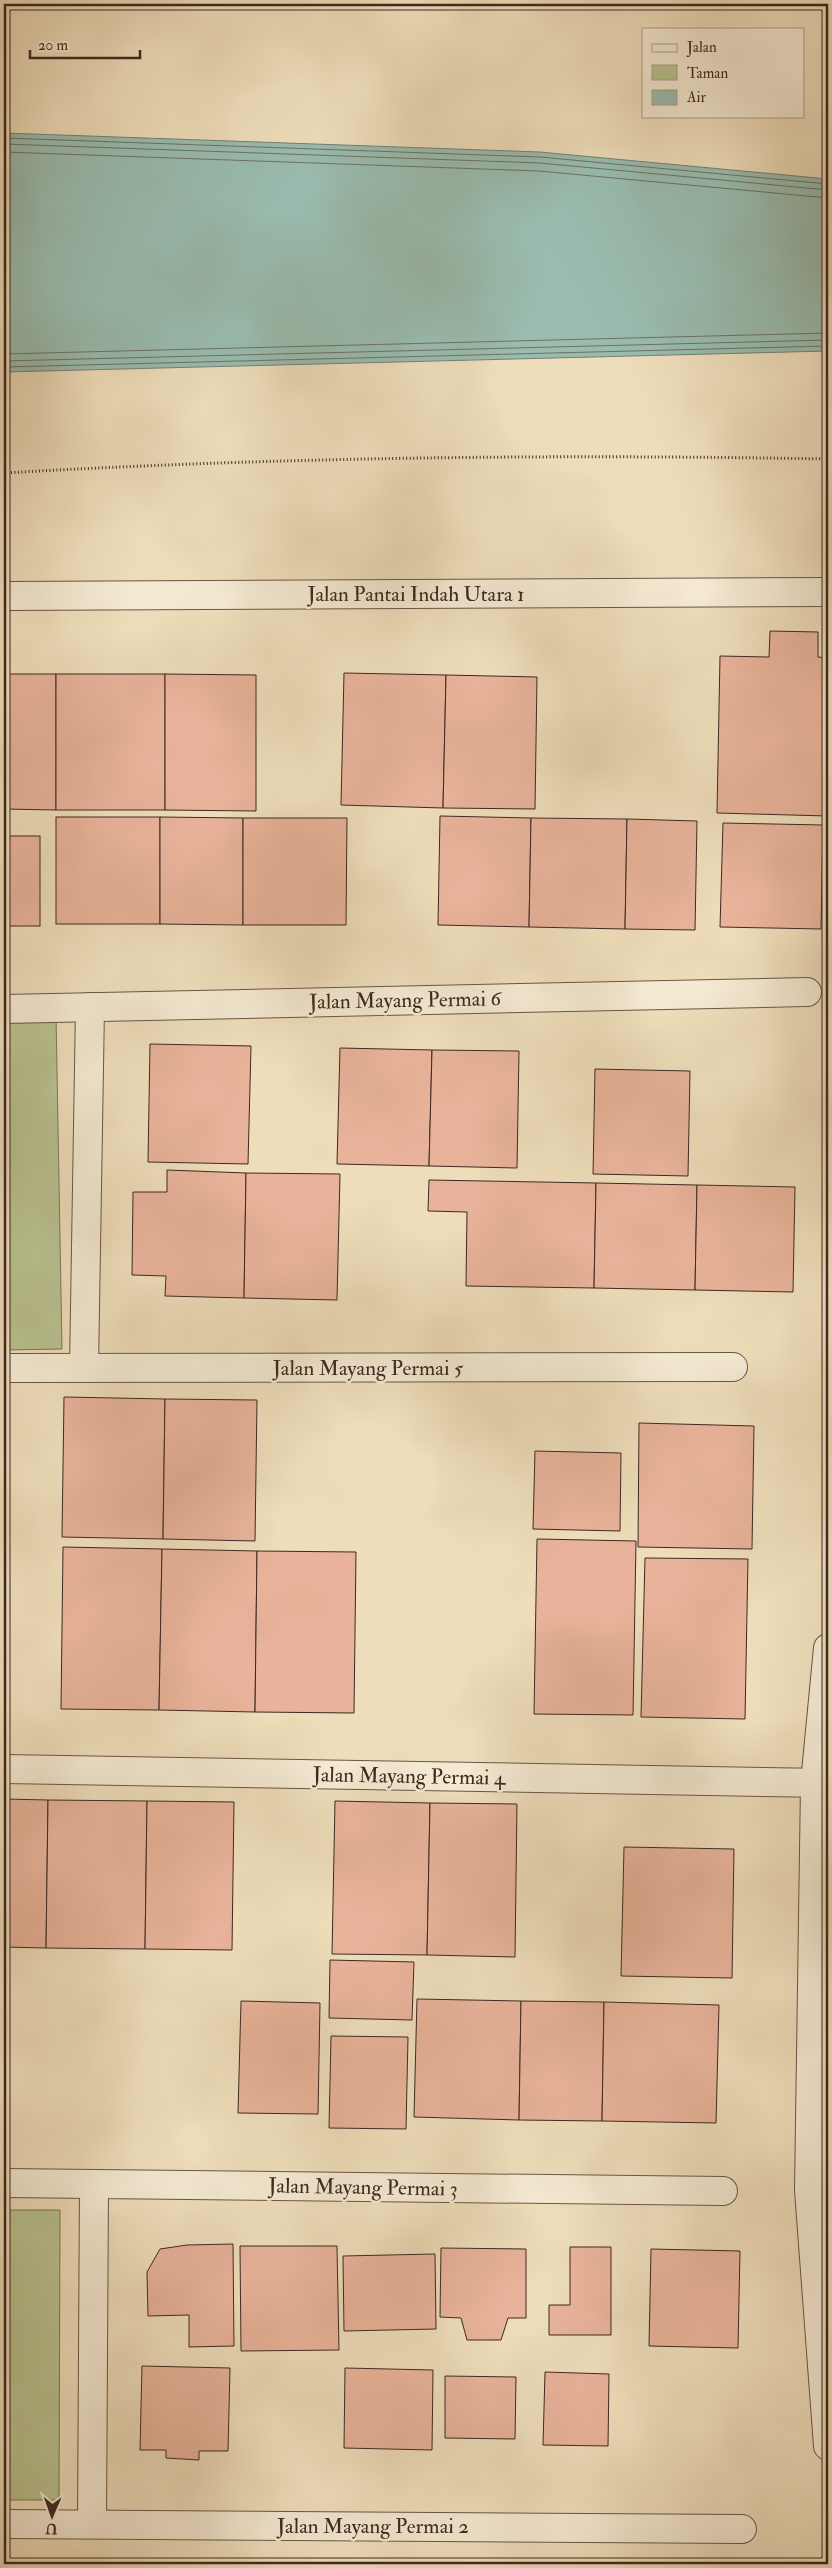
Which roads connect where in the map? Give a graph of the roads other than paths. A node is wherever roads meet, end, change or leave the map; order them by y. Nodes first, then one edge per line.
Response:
1 (828, 592) edge
2 (4, 596) edge
3 (807, 992) dead end
4 (90, 1007) junction
5 (4, 1008) edge
6 (733, 1367) dead end
7 (4, 1368) edge
8 (84, 1368) junction
9 (828, 1648) edge
10 (4, 1769) edge
11 (822, 1783) edge
12 (4, 2183) edge
13 (94, 2184) junction
14 (722, 2191) dead end
15 (828, 2446) edge
16 (4, 2524) edge
17 (92, 2524) junction
18 (742, 2528) dead end

1 - 2 street, Jalan Pantai Indah Utara 1
3 - 4 street, Jalan Mayang Permai 6
4 - 5 street, Jalan Mayang Permai 6
4 - 8 street
6 - 8 street, Jalan Mayang Permai 5
7 - 8 street, Jalan Mayang Permai 5
9 - 11 street
10 - 11 street, Jalan Mayang Permai 4
11 - 15 street
12 - 13 street, Jalan Mayang Permai 3
13 - 14 street, Jalan Mayang Permai 3
13 - 17 street
16 - 17 street, Jalan Mayang Permai 2
17 - 18 street, Jalan Mayang Permai 2

